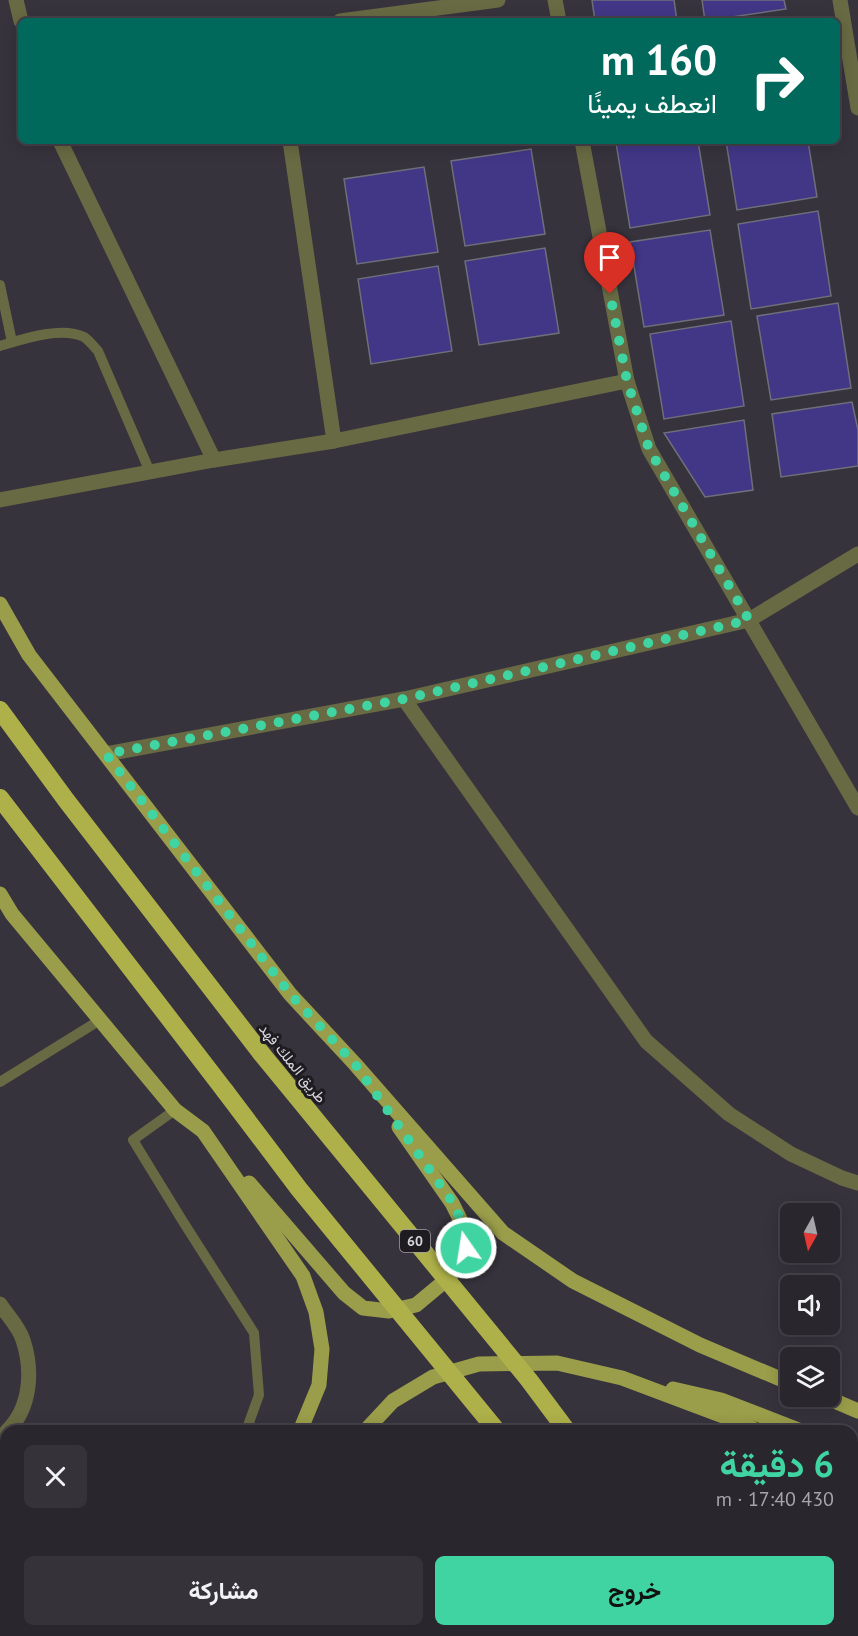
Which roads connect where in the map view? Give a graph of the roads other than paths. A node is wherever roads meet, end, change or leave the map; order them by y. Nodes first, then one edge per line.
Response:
1 (16, 0) edge
2 (498, 0) edge
3 (555, 0) edge
4 (840, 0) edge
5 (20, 18) edge
6 (363, 18) edge
7 (558, 18) edge
8 (858, 108) edge
9 (61, 144) edge
10 (290, 144) edge
11 (583, 144) edge
12 (0, 285) edge
13 (12, 342) junction
14 (0, 346) edge
15 (627, 381) junction
16 (334, 441) junction
17 (214, 460) junction
18 (150, 472) junction
19 (0, 500) edge
20 (858, 554) edge
21 (0, 604) edge
22 (749, 620) junction
23 (404, 699) junction
24 (0, 710) edge
25 (106, 754) junction
26 (0, 798) edge
27 (858, 808) edge
28 (0, 894) edge
29 (100, 1020) junction
30 (355, 1064) junction
31 (0, 1082) edge
32 (175, 1110) junction
33 (203, 1131) junction
34 (858, 1183) edge
35 (0, 1304) edge
36 (622, 1378) junction
37 (780, 1379) edge
38 (840, 1403) edge
39 (858, 1411) edge
40 (14, 1425) edge
41 (248, 1425) edge
42 (302, 1425) edge
43 (371, 1425) edge
44 (492, 1425) edge
45 (563, 1425) edge
46 (747, 1425) edge
47 (786, 1425) edge

1 - 5 street
2 - 6 street
3 - 7 street
4 - 8 street
9 - 17 street
10 - 16 street
11 - 15 street
12 - 13 lane
13 - 14 lane
13 - 18 lane
15 - 16 street
15 - 22 street
16 - 17 street
17 - 18 street
18 - 19 street
20 - 22 street
21 - 25 main road
22 - 23 street
22 - 27 street
23 - 25 street
23 - 34 street
24 - 45 highway, طريق الملك فهد / 60, bridge
25 - 30 main road
26 - 44 highway, bridge
28 - 29 main road
29 - 31 lane
29 - 32 main road
30 - 33 main road
30 - 37 main road
32 - 33 main road
32 - 41 lane
33 - 42 main road
35 - 40 street
36 - 43 main road
36 - 46 main road
36 - 47 main road
38 - 39 main road

